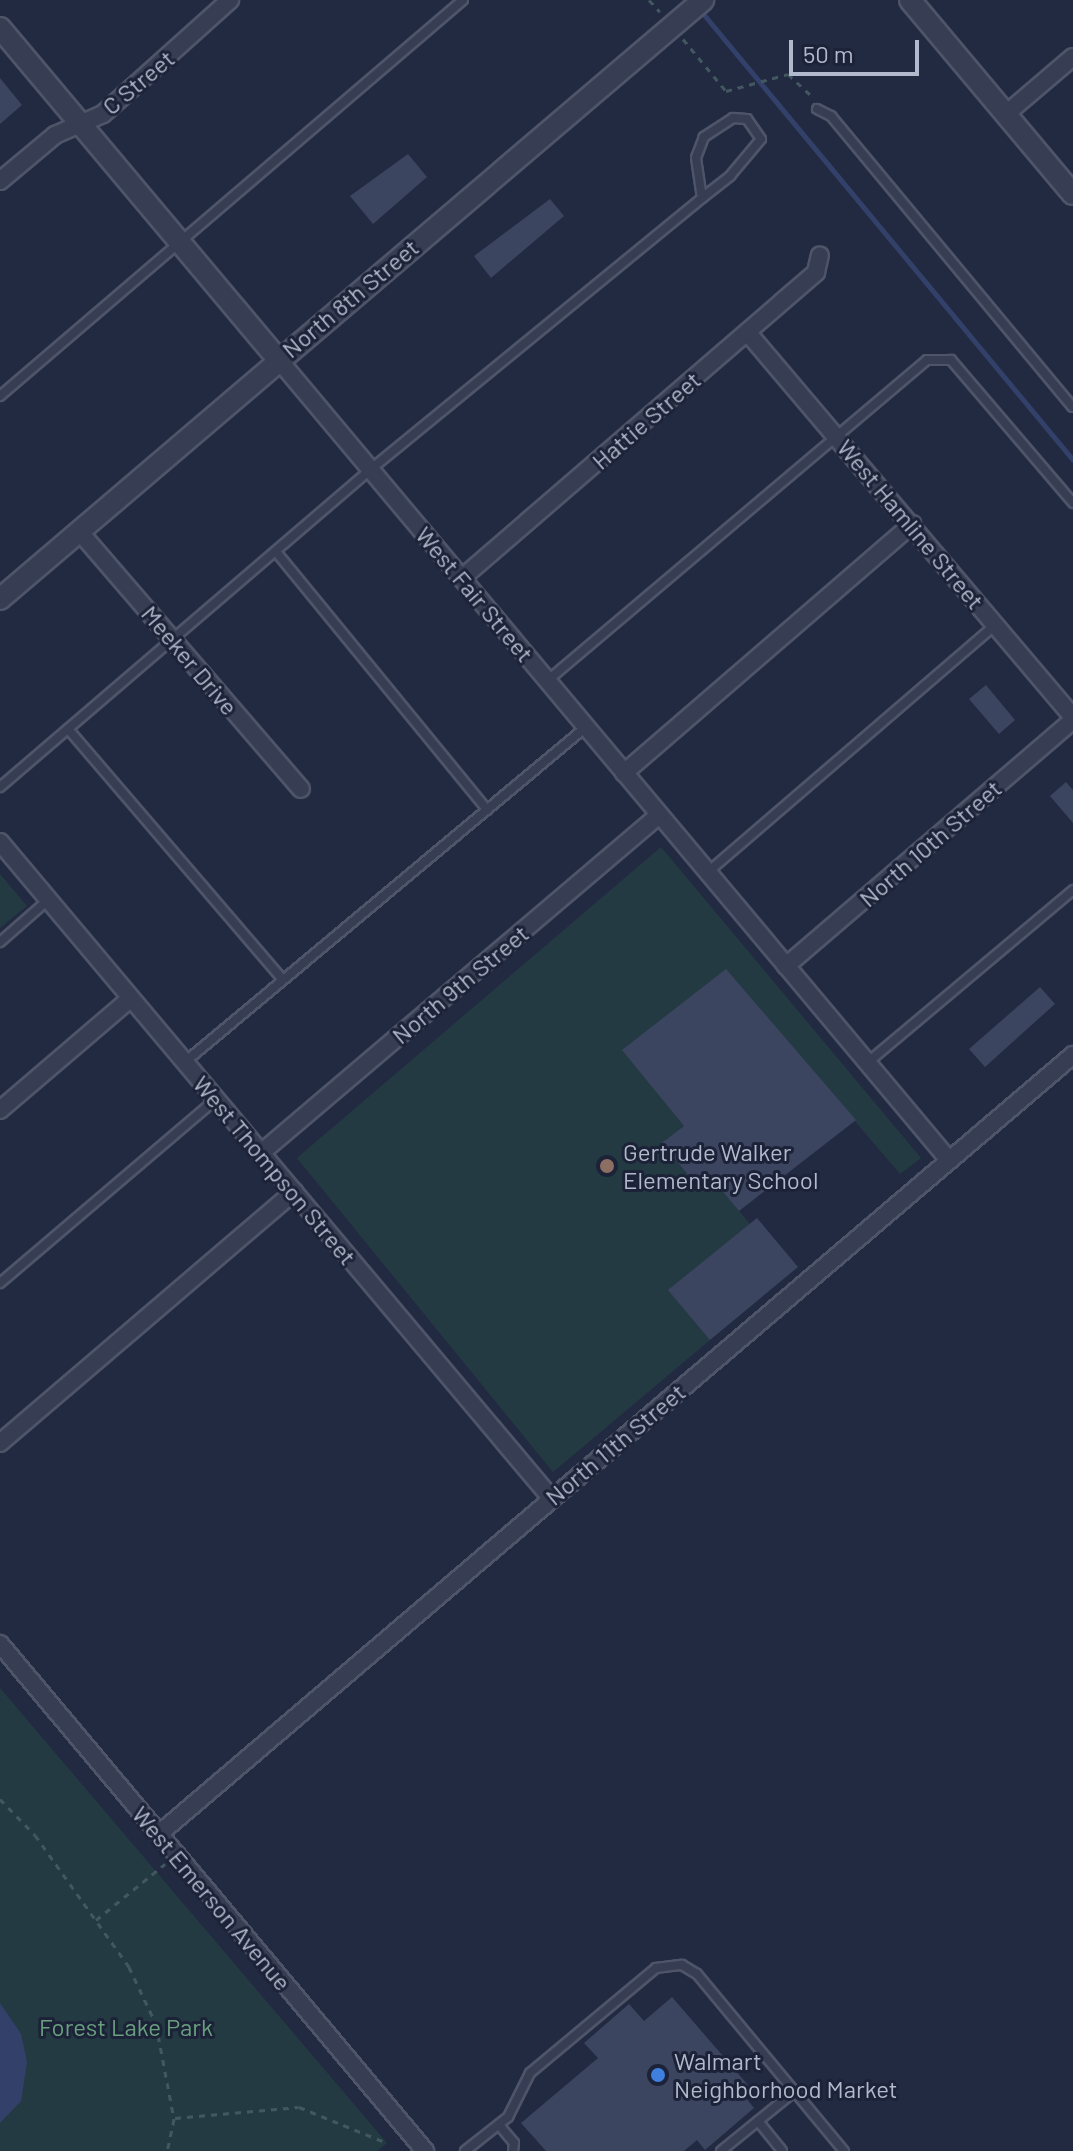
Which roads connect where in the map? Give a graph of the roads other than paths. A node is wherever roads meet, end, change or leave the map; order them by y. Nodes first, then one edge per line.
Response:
1 (230, 0) edge
2 (463, 0) edge
3 (703, 0) edge
4 (917, 2) edge
5 (0, 28) edge
6 (1073, 57) edge
7 (817, 109) dead end
8 (1006, 114) junction
9 (81, 125) junction
10 (0, 181) edge
11 (1073, 194) edge
12 (702, 198) junction
13 (180, 242) junction
14 (820, 255) dead end
15 (748, 333) junction
16 (278, 359) junction
17 (0, 396) edge
18 (1073, 407) edge
19 (835, 435) junction
20 (371, 469) junction
21 (1073, 503) edge
22 (912, 524) junction
23 (79, 531) junction
24 (277, 553) junction
25 (462, 578) junction
26 (0, 599) edge
27 (996, 625) junction
28 (172, 640) junction
29 (547, 681) junction
30 (1073, 718) edge
31 (586, 727) junction
32 (68, 729) junction
33 (624, 773) junction
34 (0, 787) edge
35 (301, 789) dead end
36 (487, 810) junction
37 (659, 815) junction
38 (0, 842) edge
39 (707, 873) junction
40 (1073, 890) edge
41 (48, 900) junction
42 (0, 942) edge
43 (786, 966) junction
44 (283, 980) junction
45 (130, 999) junction
46 (1073, 1055) edge
47 (184, 1062) junction
48 (867, 1063) junction
49 (216, 1099) junction
50 (0, 1110) edge
51 (261, 1153) junction
52 (949, 1160) junction
53 (294, 1192) junction
54 (0, 1283) edge
55 (0, 1443) edge
56 (551, 1498) junction
57 (0, 1644) edge
58 (159, 1834) junction
59 (795, 2091) junction
60 (758, 2121) junction
61 (499, 2125) junction
62 (425, 2151) edge
63 (465, 2151) edge
64 (513, 2151) edge
65 (721, 2151) edge
66 (782, 2151) edge
67 (844, 2151) edge

1 - 9 street, C Street
2 - 13 lane
3 - 16 street, North 8th Street
4 - 8 street
5 - 9 street, West Fair Street
6 - 8 street
7 - 18 lane
8 - 11 street
9 - 10 street, C Street
9 - 13 street, West Fair Street
12 - 12 lane
12 - 20 lane
13 - 16 street, West Fair Street
13 - 17 lane
14 - 15 street, Hattie Street
15 - 19 street, West Hamline Street
15 - 25 street, Hattie Street
16 - 20 street, West Fair Street
16 - 23 street, North 8th Street
19 - 21 lane
19 - 22 street, West Hamline Street
19 - 29 lane
20 - 24 lane
20 - 25 street, West Fair Street
22 - 27 street, West Hamline Street
22 - 33 street
23 - 26 street, North 8th Street
23 - 28 street, Meeker Drive
24 - 28 lane
24 - 36 lane
25 - 29 street, West Fair Street
27 - 30 street, West Hamline Street
27 - 39 lane
28 - 32 lane
28 - 35 street, Meeker Drive
29 - 31 street, West Fair Street
30 - 43 street, North 10th Street
31 - 33 street, West Fair Street
31 - 36 lane
32 - 34 lane
32 - 44 lane
33 - 37 street, West Fair Street
36 - 44 lane
37 - 39 street, West Fair Street
37 - 51 street, North 9th Street
38 - 41 street, West Thompson Street
39 - 43 street, West Fair Street
40 - 48 lane
41 - 42 lane
41 - 45 street, West Thompson Street
43 - 48 street, West Fair Street
44 - 47 lane
45 - 47 street, West Thompson Street
45 - 50 street
46 - 52 street, North 11th Street
47 - 49 street, West Thompson Street
48 - 52 street, West Fair Street
49 - 51 street, West Thompson Street
49 - 54 lane
51 - 53 street, West Thompson Street
52 - 56 street, North 11th Street
53 - 55 street
53 - 56 street, West Thompson Street
56 - 58 street, North 11th Street
57 - 58 street, West Emerson Avenue
58 - 62 street, West Emerson Avenue
59 - 60 lane
59 - 61 lane
59 - 67 lane
60 - 65 lane
60 - 66 lane
61 - 63 lane
61 - 64 lane

